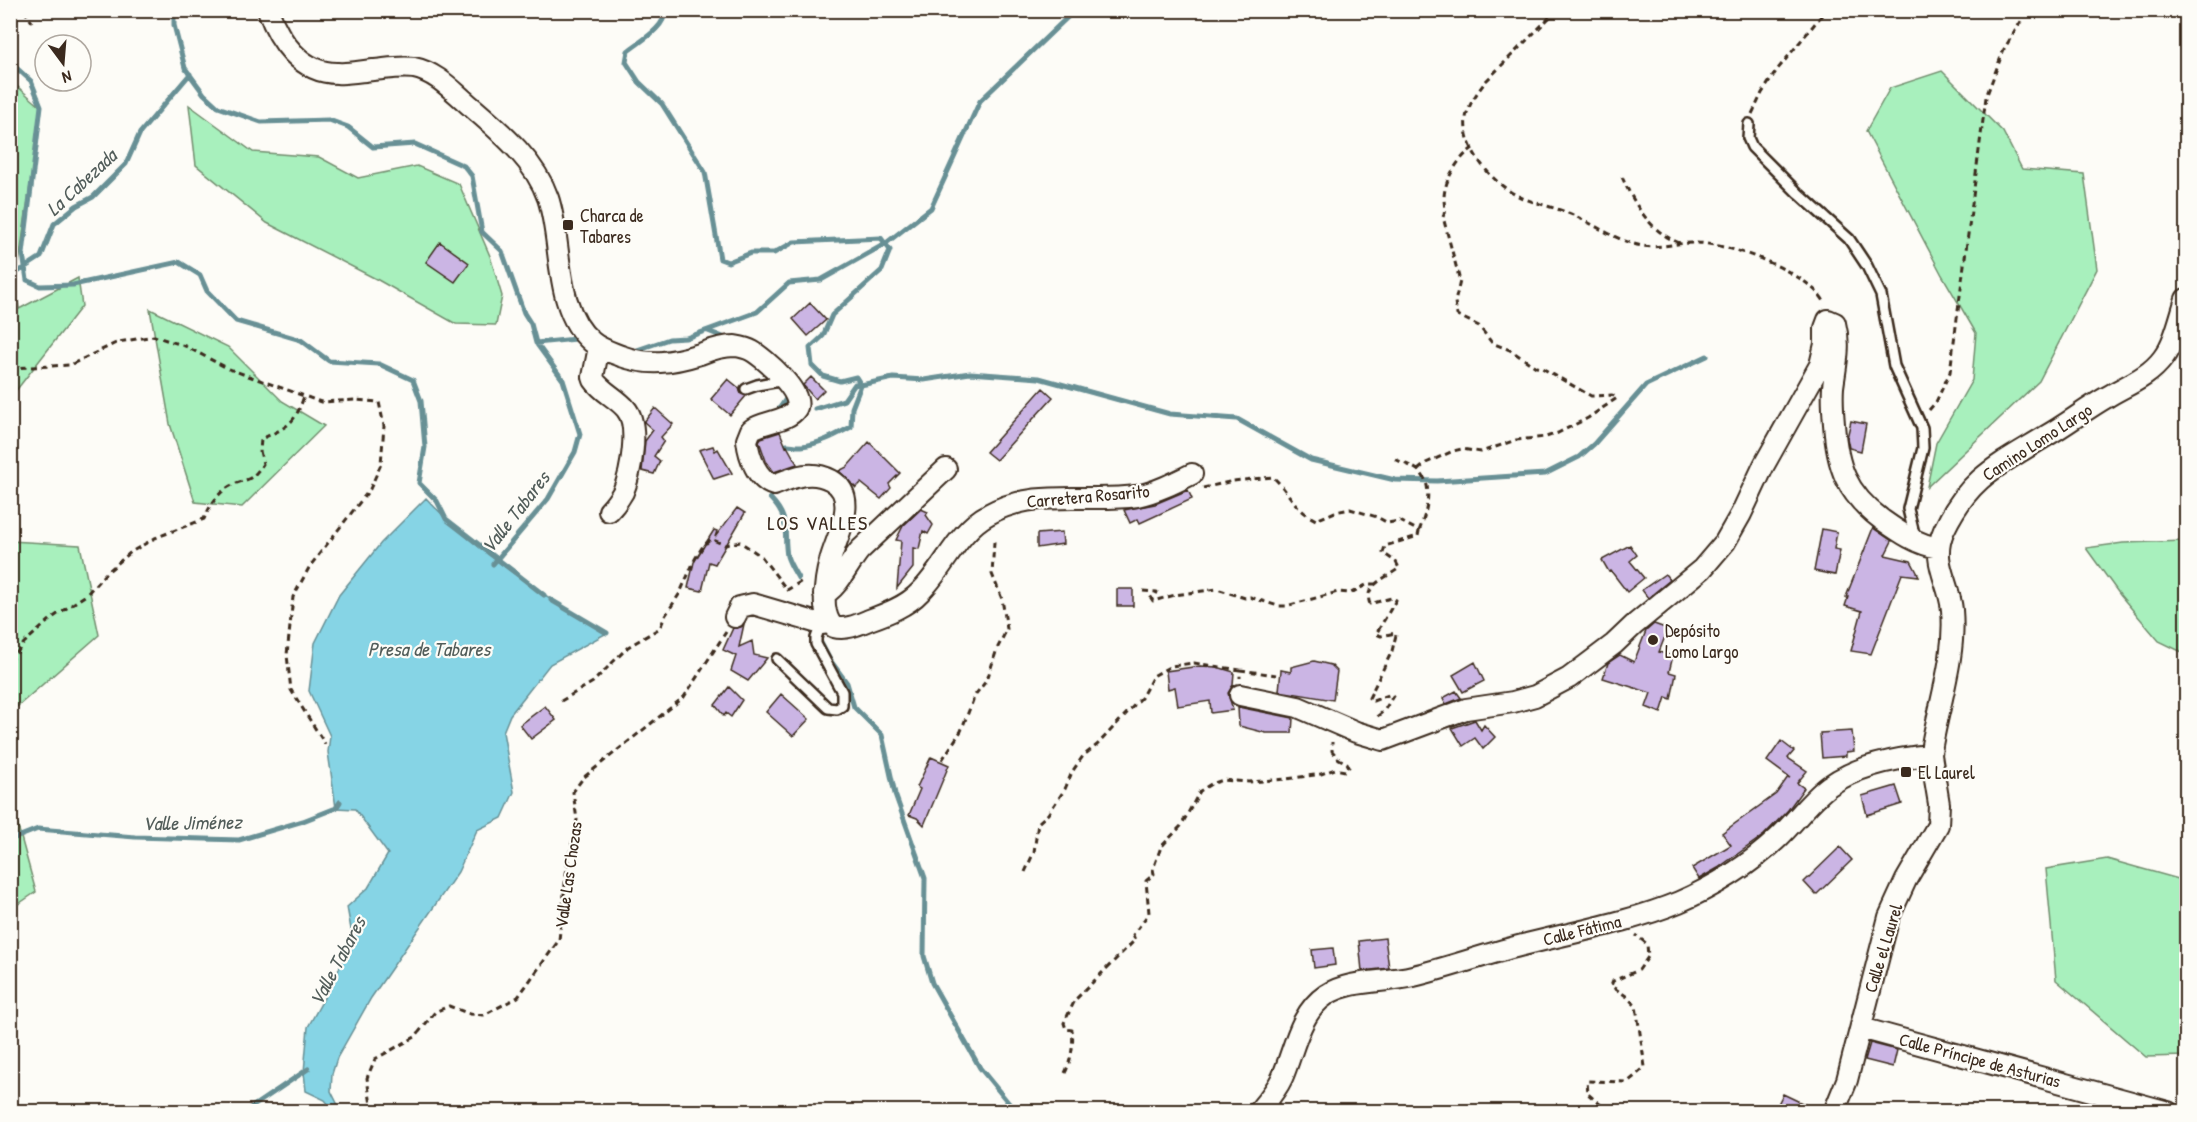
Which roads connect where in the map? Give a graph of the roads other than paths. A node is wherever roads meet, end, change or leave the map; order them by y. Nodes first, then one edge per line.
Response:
1 (268, 10) edge
2 (1749, 124) road end
3 (2187, 298) edge
4 (598, 347) junction
5 (785, 380) junction
6 (746, 389) dead end
7 (946, 469) dead end
8 (1192, 474) dead end
9 (609, 511) dead end
10 (1916, 540) junction
11 (1938, 548) junction
12 (824, 594) junction
13 (735, 617) road end
14 (825, 623) junction
15 (777, 659) dead end
16 (1239, 695) road end
17 (1931, 755) junction
18 (1861, 1028) junction
19 (1258, 1112) edge
20 (1834, 1112) edge
21 (2168, 1112) edge

1 - 4 street
2 - 10 lane
3 - 11 street, Camino Lomo Largo
4 - 5 street
4 - 9 street
5 - 6 lane
5 - 12 street
7 - 12 street
8 - 14 street, Carretera Rosarito
10 - 11 street
10 - 16 street
11 - 17 street
12 - 14 street
13 - 14 street
14 - 15 lane
17 - 18 street, Calle el Laurel
17 - 19 street, Calle Fátima
18 - 20 street, Calle el Laurel
18 - 21 street, Calle Príncipe de Asturias

